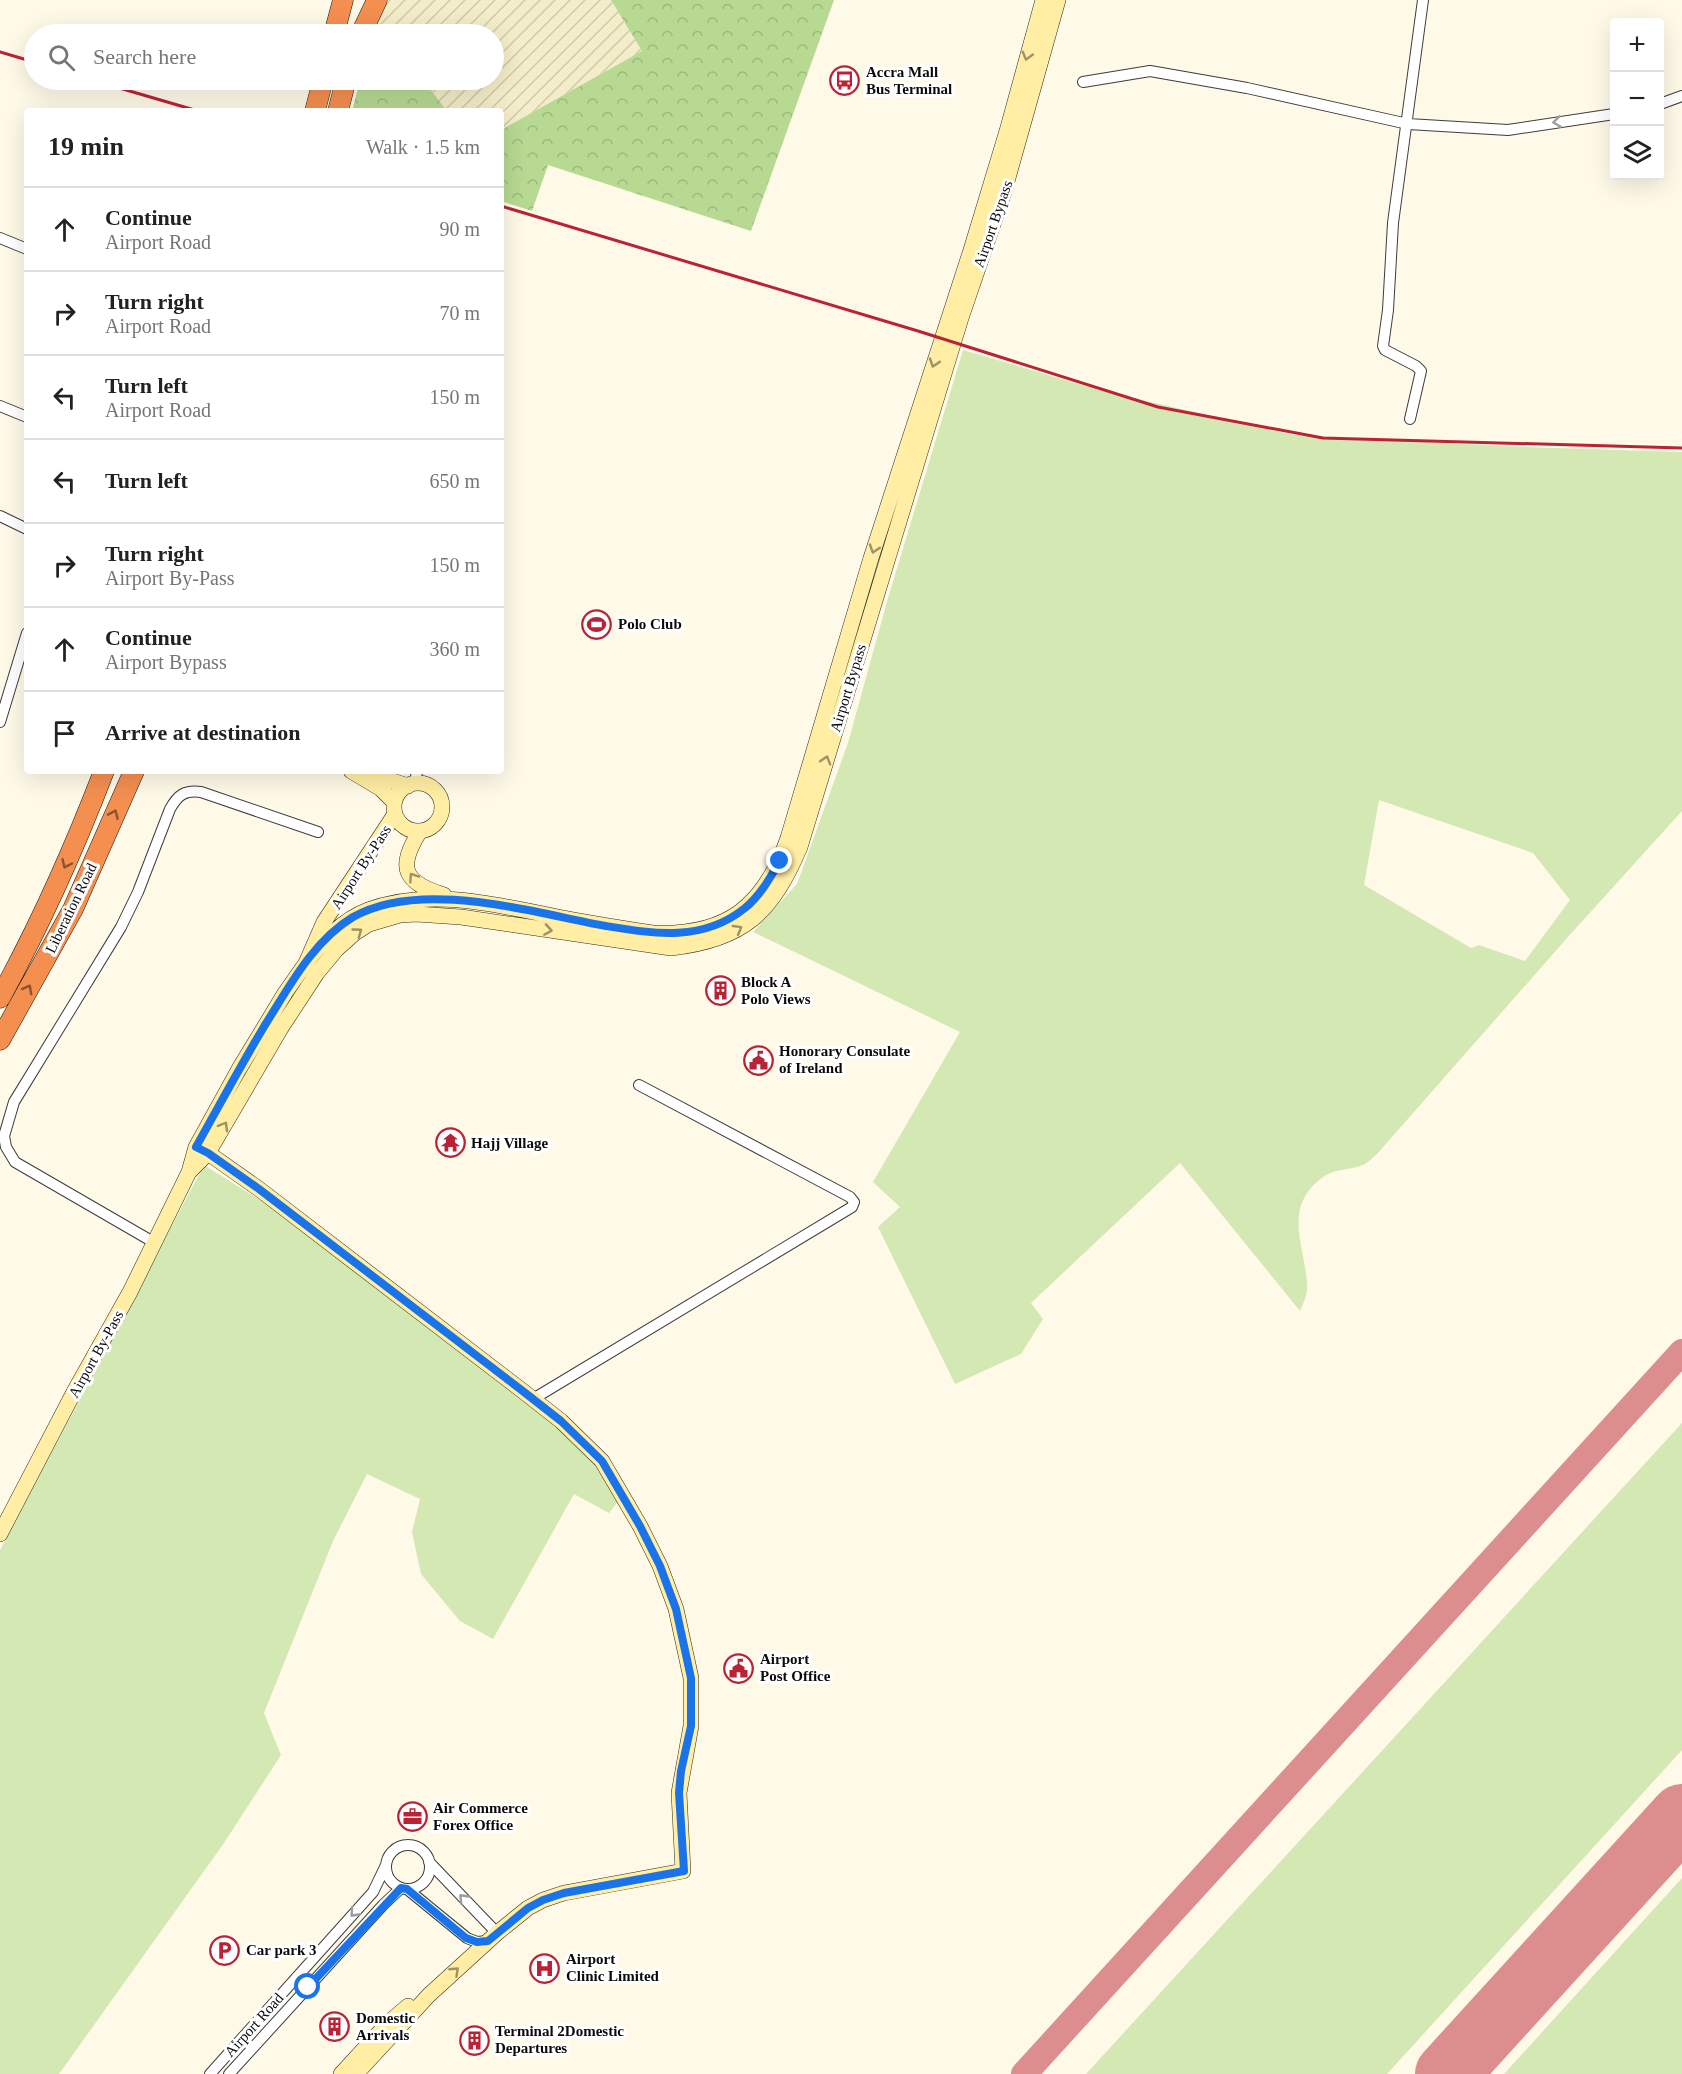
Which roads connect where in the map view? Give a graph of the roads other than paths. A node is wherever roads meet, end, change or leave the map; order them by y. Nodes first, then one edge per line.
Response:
1 (367, 0) edge
2 (377, 0) edge
3 (1043, 0) edge
4 (1058, 0) edge
5 (1423, 0) edge
6 (342, 1) edge
7 (336, 24) edge
8 (362, 24) edge
9 (365, 24) edge
10 (1083, 82) dead end
11 (320, 90) edge
12 (343, 90) edge
13 (1682, 96) edge
14 (1664, 102) edge
15 (316, 108) edge
16 (339, 108) edge
17 (1610, 115) edge
18 (1408, 124) junction
19 (0, 238) edge
20 (24, 248) edge
21 (0, 406) edge
22 (24, 416) edge
23 (1410, 419) dead end
24 (0, 516) edge
25 (24, 528) edge
26 (24, 643) edge
27 (0, 722) edge
28 (103, 774) edge
29 (133, 774) edge
30 (356, 774) edge
31 (378, 774) edge
32 (413, 780) edge
33 (395, 808) junction
34 (420, 831) junction
35 (318, 832) dead end
36 (458, 899) junction
37 (311, 968) junction
38 (0, 998) edge
39 (0, 1040) edge
40 (639, 1085) dead end
41 (202, 1150) junction
42 (154, 1243) junction
43 (533, 1400) junction
44 (0, 1534) edge
45 (429, 1862) junction
46 (386, 1865) junction
47 (404, 1888) junction
48 (492, 1937) junction
49 (429, 1995) junction
50 (210, 2074) edge
51 (229, 2074) edge
52 (341, 2074) edge
53 (356, 2074) edge

1 - 8 highway
2 - 9 highway
3 -> 36 main road, Airport Bypass
37 -> 4 main road, Airport Bypass
5 - 18 street
6 - 7 highway
10 - 18 street
11 - 15 highway
12 - 16 highway
13 - 14 street
17 -> 18 street
18 - 23 street
19 - 20 street
21 - 22 street
24 - 25 street
26 - 27 street
28 -> 38 highway, Liberation Road
39 -> 29 highway, Liberation Road
30 - 33 main road
31 - 32 main road
32 - 33 main road
32 - 34 main road
33 - 34 main road
33 - 37 main road, Airport By-Pass
36 -> 34 main road
35 - 42 street
36 - 37 main road, Airport Bypass
37 - 41 main road, Airport By-Pass
40 - 43 street
41 - 42 main road, Airport By-Pass
41 - 43 main road
42 - 44 main road, Airport By-Pass
43 - 48 main road
45 - 46 street, Airport Road
45 - 47 street, Airport Road
48 -> 45 street, Airport Road
46 - 47 street
46 -> 50 street, Airport Road
47 - 48 street
47 - 51 street, Airport Road
49 -> 48 main road
49 - 52 main road
49 - 53 main road

